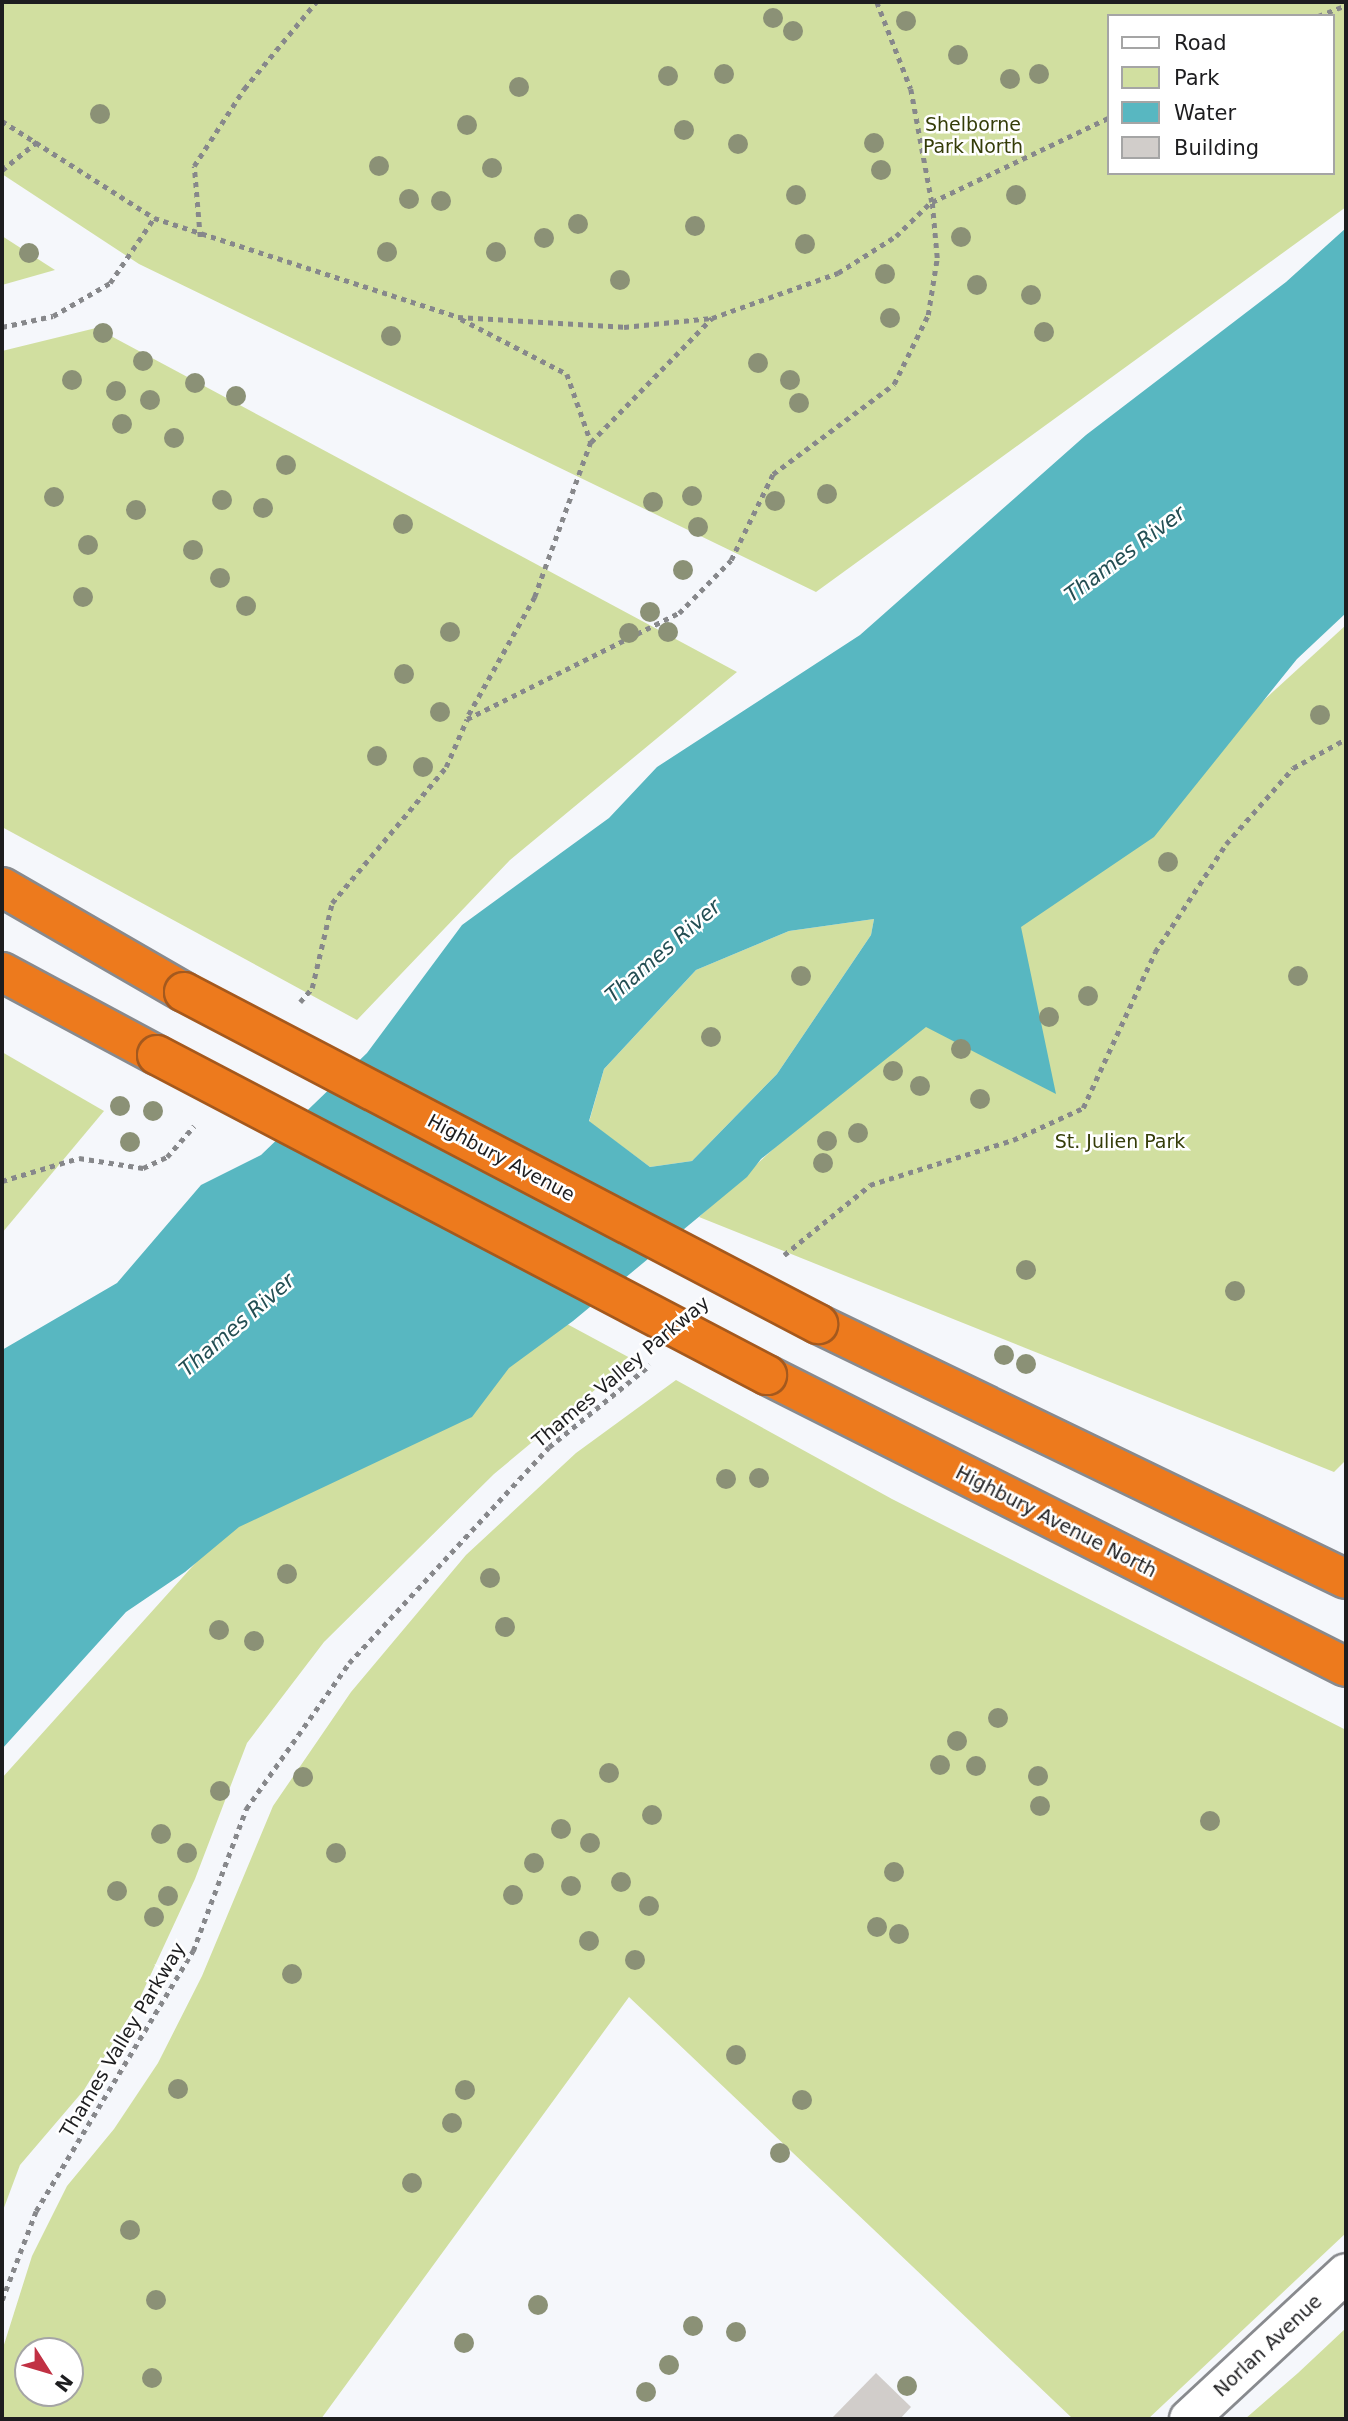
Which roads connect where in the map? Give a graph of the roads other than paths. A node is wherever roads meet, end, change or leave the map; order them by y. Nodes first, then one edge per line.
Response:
1 (2, 887) edge
2 (2, 972) edge
3 (1346, 1579) edge
4 (1346, 1667) edge
5 (1346, 2273) edge
6 (1189, 2419) edge

1 - 3 highway, Highbury Avenue, bridge
2 - 4 highway, Highbury Avenue North, bridge
5 - 6 street, Norlan Avenue

